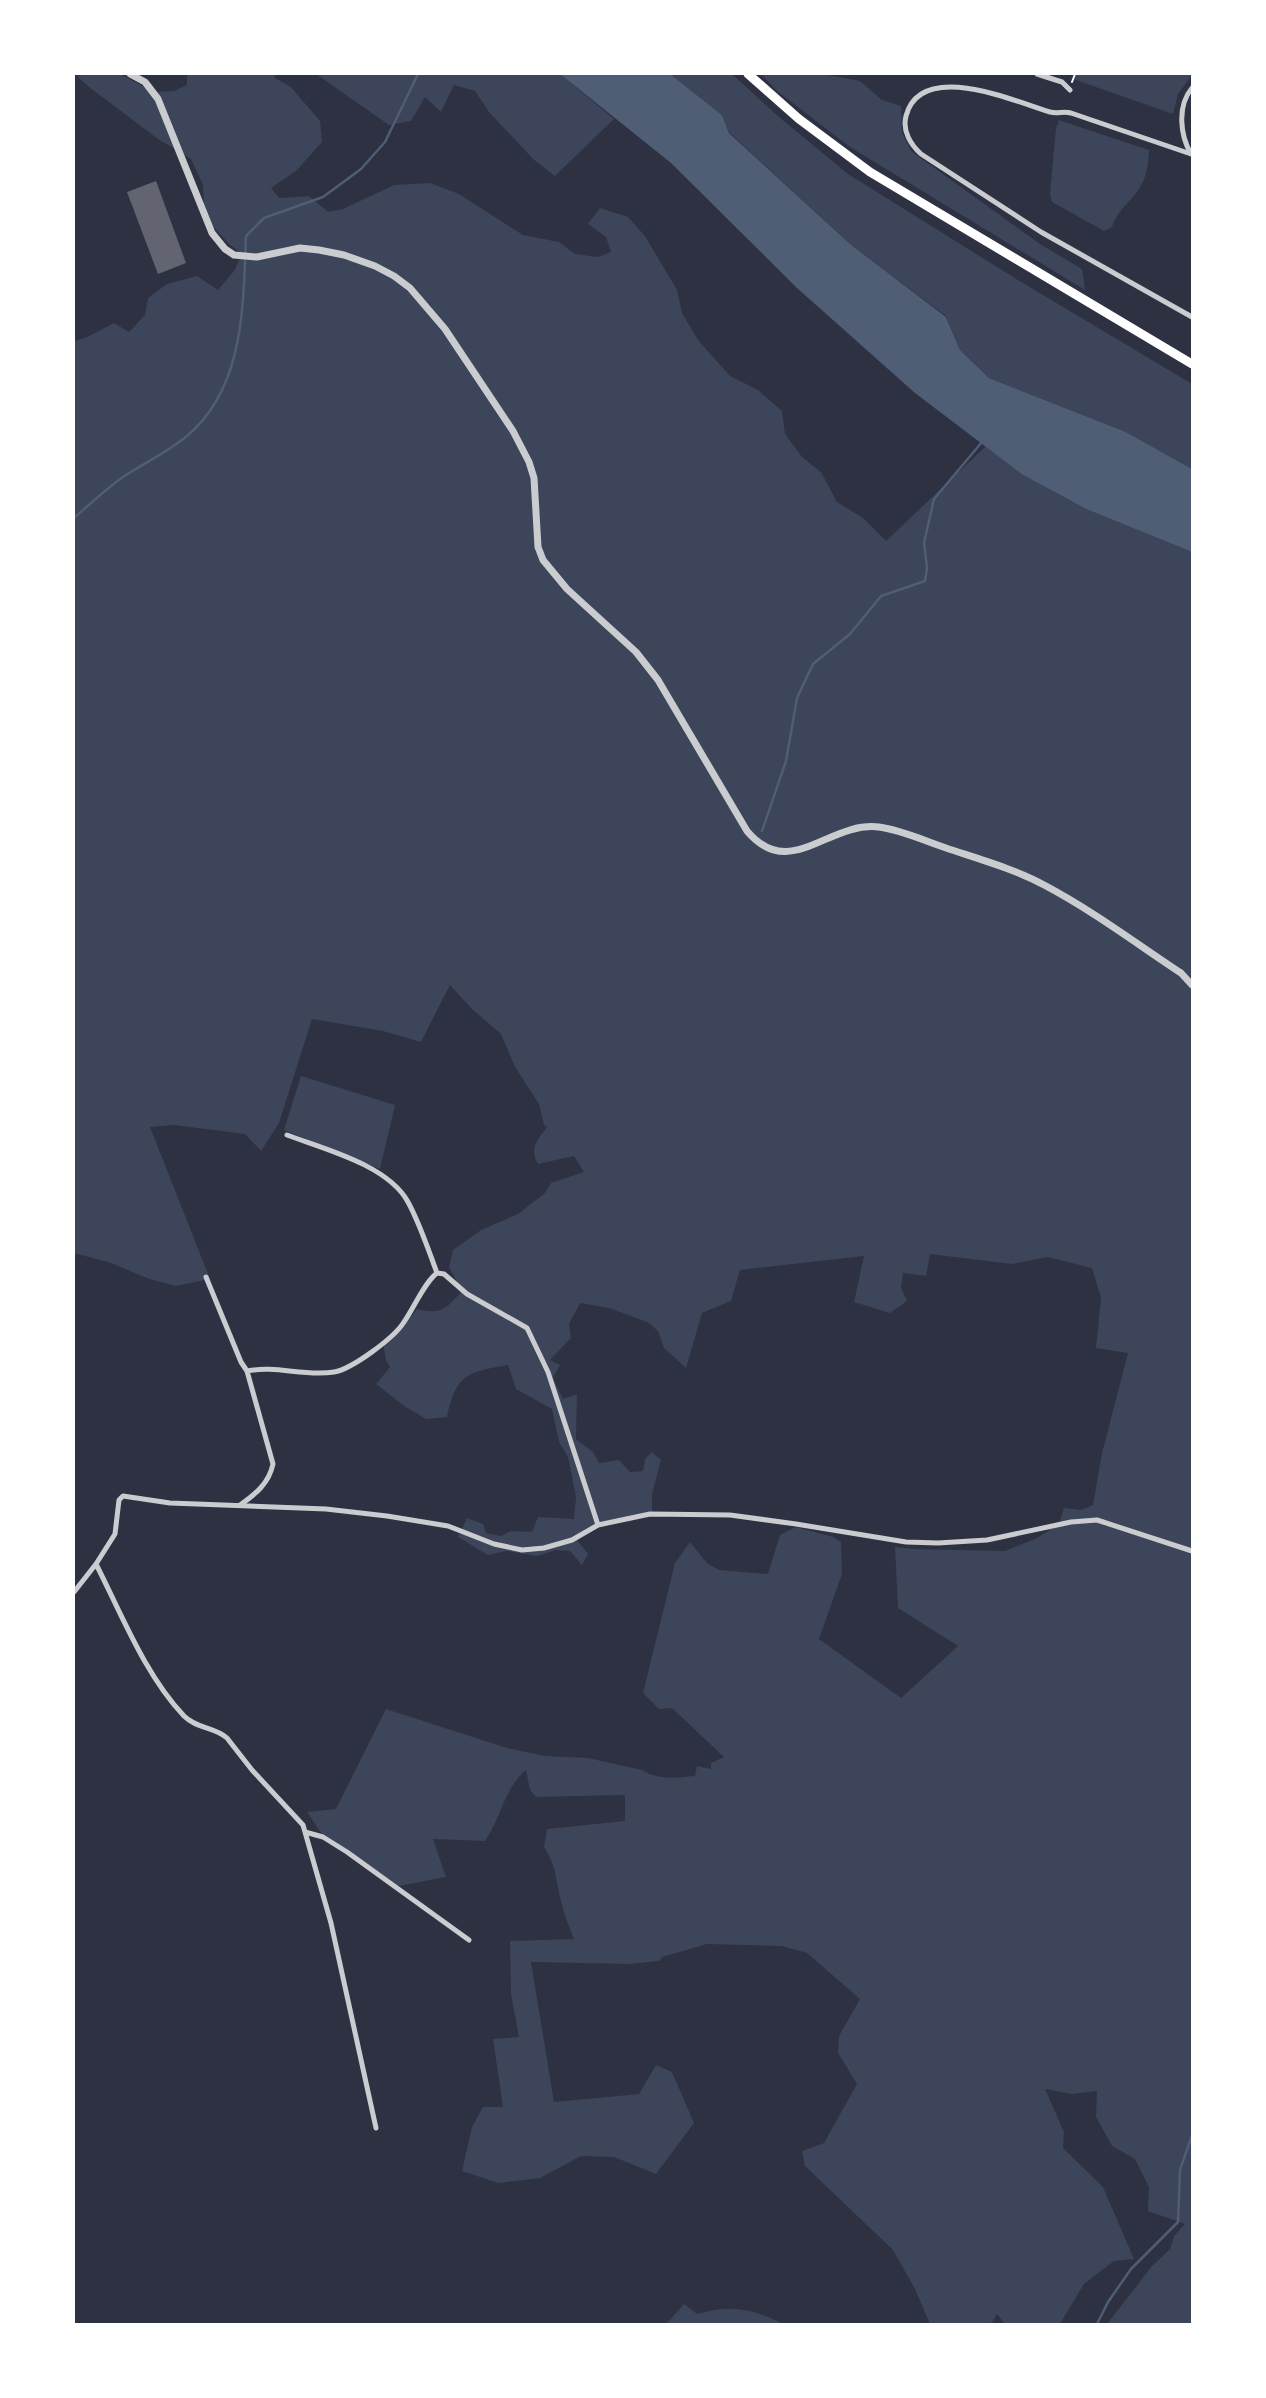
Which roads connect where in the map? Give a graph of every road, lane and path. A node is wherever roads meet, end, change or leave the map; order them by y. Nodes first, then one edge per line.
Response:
1 (130, 74) edge
2 (748, 74) edge
3 (1037, 74) edge
4 (1192, 88) edge
5 (1070, 90) dead end
6 (1192, 155) edge
7 (1192, 317) edge
8 (1192, 364) edge
9 (1192, 985) edge
10 (286, 1135) dead end
11 (437, 1273) junction
12 (206, 1277) dead end
13 (247, 1371) junction
14 (240, 1505) junction
15 (598, 1525) junction
16 (1192, 1551) edge
17 (96, 1564) junction
18 (74, 1592) edge
19 (305, 1832) junction
20 (470, 1940) dead end
21 (376, 2128) dead end

1 - 9 street
2 - 8 highway
3 - 5 street
4 - 6 street
6 - 7 street
10 - 11 street
11 - 13 street
11 - 15 street
12 - 13 street
13 - 14 street
14 - 15 street
14 - 17 street
15 - 16 street
17 - 18 street
17 - 19 street
19 - 20 street
19 - 21 street

